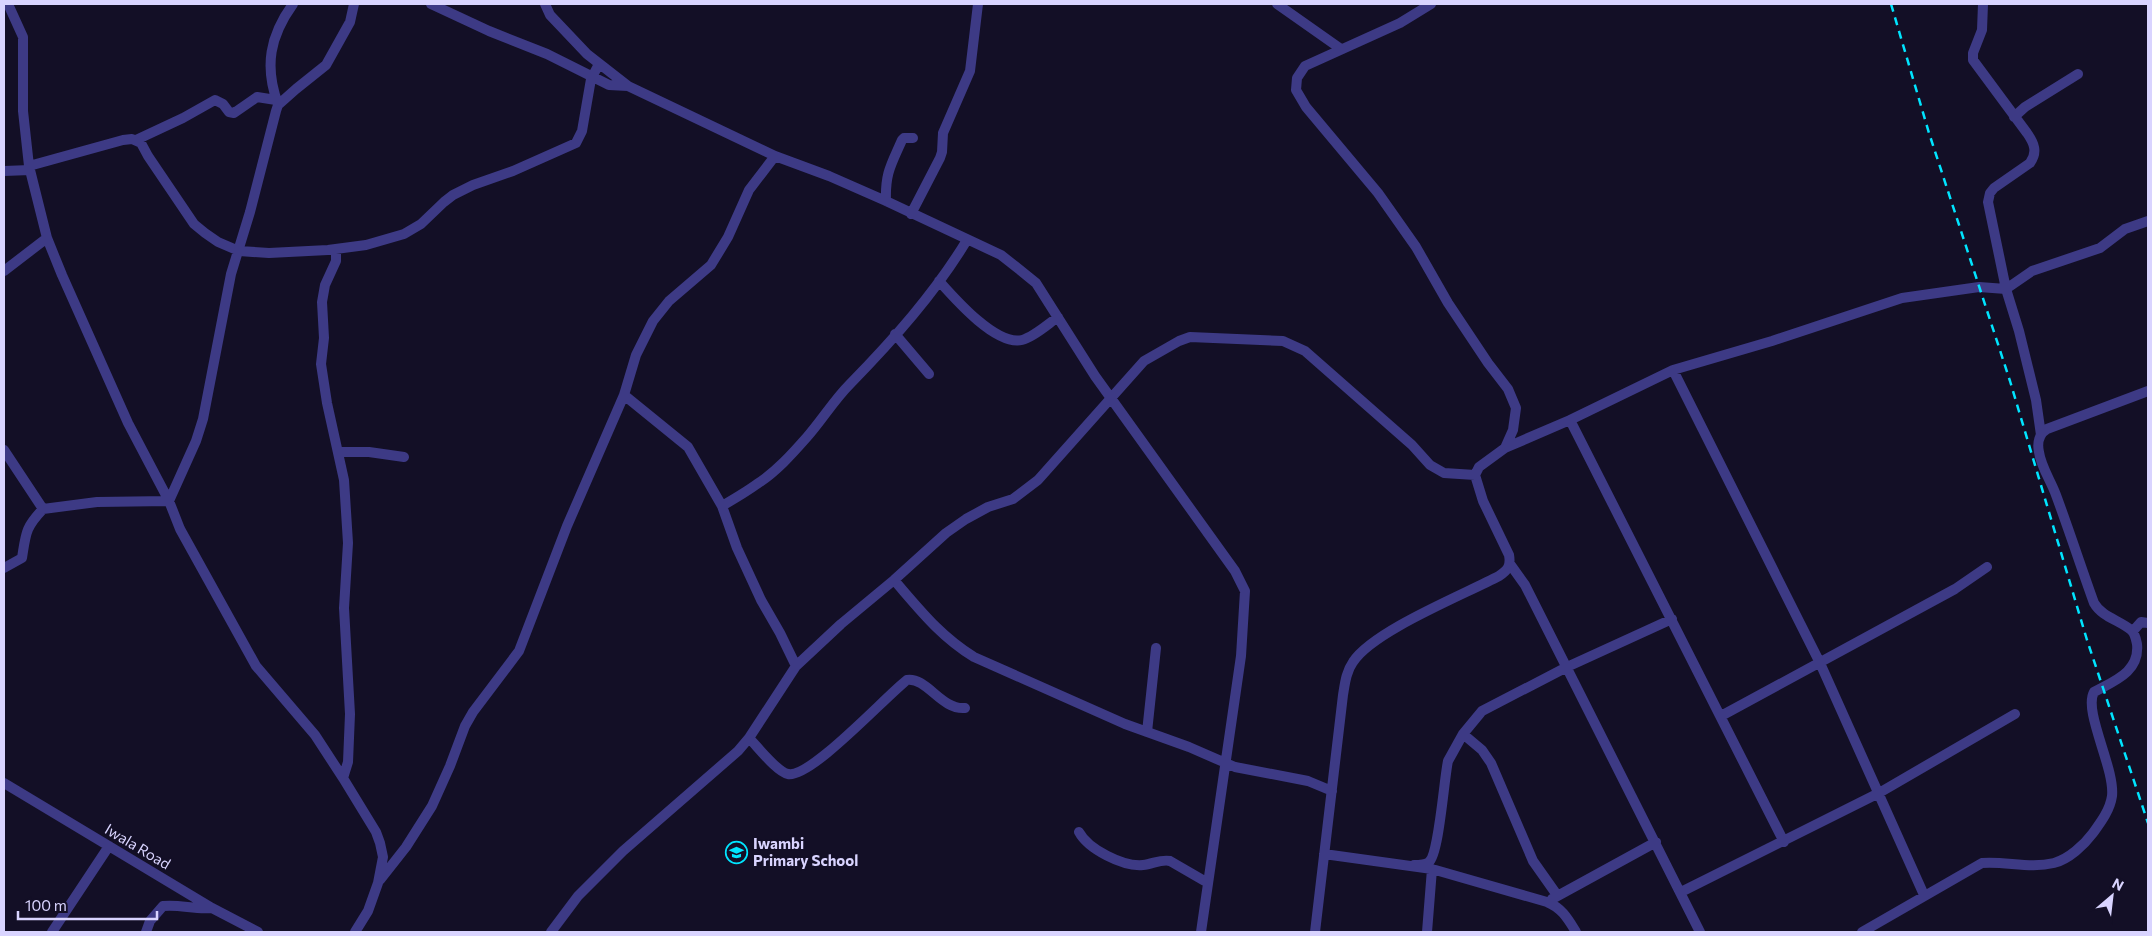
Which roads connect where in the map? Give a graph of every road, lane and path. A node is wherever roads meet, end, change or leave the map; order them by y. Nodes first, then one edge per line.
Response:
1 (8, 4) edge
2 (292, 4) edge
3 (355, 4) edge
4 (430, 4) edge
5 (545, 4) edge
6 (978, 4) edge
7 (1277, 4) edge
8 (1431, 4) edge
9 (1983, 4) edge
10 (1341, 49) junction
11 (599, 64) junction
12 (2078, 74) dead end
13 (593, 75) junction
14 (628, 86) junction
15 (277, 102) junction
16 (2014, 117) junction
17 (913, 138) dead end
18 (136, 140) junction
19 (775, 156) junction
20 (29, 168) junction
21 (4, 171) edge
22 (886, 201) junction
23 (912, 214) junction
24 (2148, 221) edge
25 (47, 238) junction
26 (968, 240) junction
27 (336, 249) junction
28 (239, 251) junction
29 (4, 271) edge
30 (939, 281) junction
31 (2006, 289) junction
32 (1058, 317) junction
33 (895, 334) junction
34 (1673, 370) junction
35 (929, 374) dead end
36 (2148, 390) edge
37 (624, 395) junction
38 (1113, 399) junction
39 (1570, 420) junction
40 (2041, 435) junction
41 (1505, 448) junction
42 (4, 450) edge
43 (338, 452) junction
44 (404, 457) dead end
45 (1475, 474) junction
46 (169, 501) junction
47 (722, 506) junction
48 (43, 509) junction
49 (1510, 564) junction
50 (1988, 567) dead end
51 (4, 568) edge
52 (894, 580) junction
53 (1672, 619) junction
54 (2148, 623) edge
55 (2133, 631) junction
56 (1156, 648) dead end
57 (1820, 663) junction
58 (796, 666) junction
59 (1567, 667) junction
60 (965, 708) dead end
61 (2015, 714) dead end
62 (1722, 716) junction
63 (1147, 732) junction
64 (1464, 734) junction
65 (749, 738) junction
66 (1225, 763) junction
67 (343, 778) junction
68 (4, 783) edge
69 (1332, 791) junction
70 (1879, 793) junction
71 (1078, 832) dead end
72 (1656, 842) junction
73 (1784, 842) junction
74 (109, 846) junction
75 (1324, 854) junction
76 (1414, 865) junction
77 (1432, 869) junction
78 (378, 882) junction
79 (1208, 883) junction
80 (1681, 892) junction
81 (1557, 895) junction
82 (1924, 895) junction
83 (1547, 902) junction
84 (212, 908) junction
85 (52, 932) edge
86 (146, 932) edge
87 (258, 932) edge
88 (355, 932) edge
89 (551, 932) edge
90 (1201, 932) edge
91 (1315, 932) edge
92 (1427, 932) edge
93 (1576, 932) edge
94 (1700, 932) edge
95 (1864, 932) edge

1 - 20 street
2 - 15 street
3 - 15 street
4 - 13 street
5 - 11 street
6 - 23 street
7 - 10 street
8 - 10 street
9 - 16 street
10 - 41 street
11 - 13 street
11 - 14 street
12 - 16 street
13 - 14 street
13 - 27 street
14 - 19 street
15 - 18 street
15 - 28 street
16 - 31 street
17 - 22 street
18 - 20 street
18 - 28 street
19 - 22 street
19 - 37 street
20 - 21 street
20 - 25 street
22 - 23 street
23 - 26 street
24 - 31 street
25 - 29 street
25 - 46 street
26 - 30 street
26 - 32 street
27 - 28 street
27 - 43 street
28 - 46 street
30 - 32 street
30 - 33 street
31 - 34 street
31 - 40 street
32 - 38 street
33 - 35 street
33 - 47 street
34 - 39 street
34 - 57 street
36 - 40 street
37 - 47 street
37 - 78 street
38 - 45 street
38 - 52 street
38 - 66 street
39 - 41 street
39 - 53 street
40 - 55 street
41 - 45 street
42 - 48 street
43 - 44 street
43 - 67 street
45 - 49 street
46 - 48 street
46 - 67 street
47 - 58 street
48 - 51 street
49 - 59 street
49 - 69 street
50 - 57 street
52 - 58 street
52 - 63 street
53 - 59 street
53 - 62 street
54 - 55 street
55 - 82 street
56 - 63 street
57 - 62 street
57 - 70 street
58 - 65 street
59 - 64 street
59 - 72 street
60 - 65 street
61 - 70 street
62 - 73 street
63 - 66 street
64 - 76 street
64 - 81 street
65 - 89 street
66 - 69 street
66 - 79 street
67 - 78 street
68 - 74 street, Iwala Road
69 - 75 street
70 - 73 street
70 - 82 street
71 - 79 street
72 - 80 street
72 - 81 street
73 - 80 street
74 - 84 street, Iwala Road
74 - 85 street
75 - 76 street
75 - 91 street
76 - 77 street
77 - 83 street
77 - 92 street
78 - 88 street
79 - 90 street
80 - 94 street
81 - 83 street
82 - 95 street
83 - 93 street
84 - 86 street
84 - 87 street, Iwala Road

